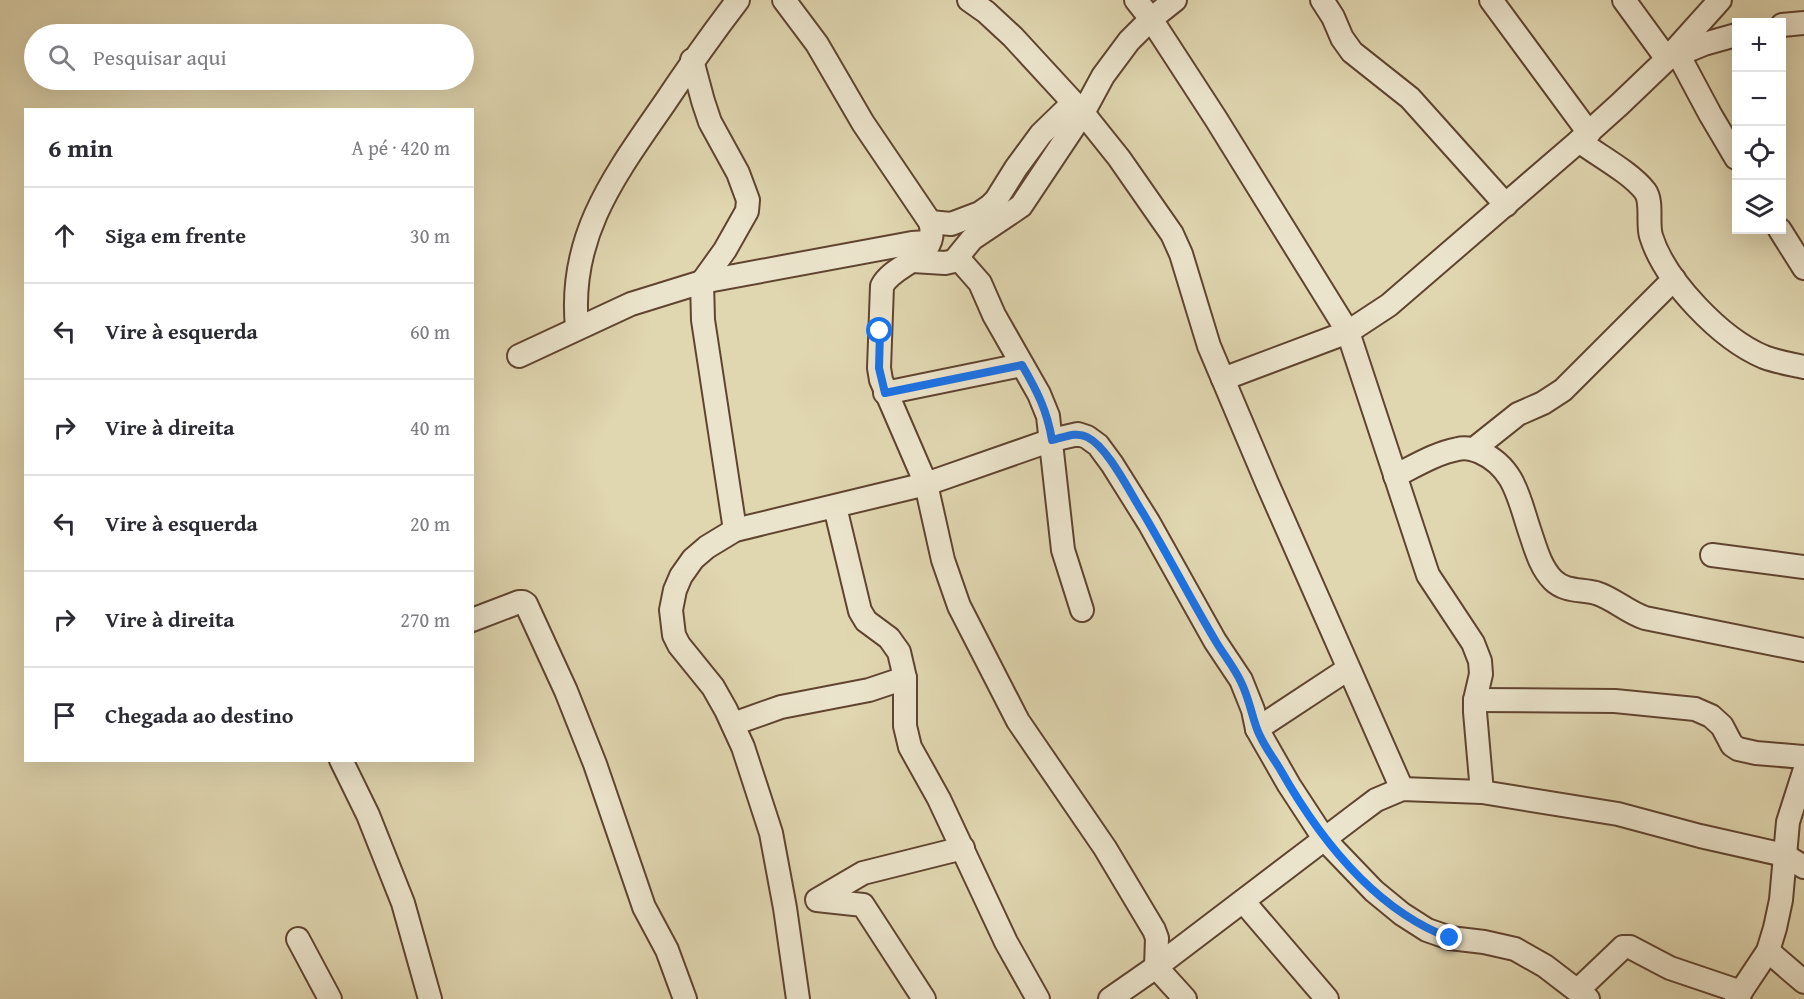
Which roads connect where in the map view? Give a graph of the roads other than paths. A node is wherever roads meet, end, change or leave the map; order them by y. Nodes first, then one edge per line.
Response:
1 (738, 0) edge
2 (784, 0) edge
3 (969, 0) edge
4 (1136, 0) edge
5 (1175, 0) edge
6 (1322, 0) edge
7 (1491, 0) edge
8 (1624, 0) edge
9 (1720, 0) edge
10 (1151, 19) junction
11 (1732, 36) edge
12 (1672, 56) junction
13 (692, 60) junction
14 (1078, 108) junction
15 (1584, 137) junction
16 (1732, 150) edge
17 (1506, 205) junction
18 (930, 232) junction
19 (1783, 234) edge
20 (958, 258) junction
21 (913, 261) junction
22 (1804, 268) edge
23 (1674, 279) junction
24 (702, 282) junction
25 (577, 327) junction
26 (1348, 332) junction
27 (519, 356) dead end
28 (1022, 365) junction
29 (1804, 367) edge
30 (1223, 379) junction
31 (885, 393) junction
32 (1052, 440) junction
33 (1474, 449) junction
34 (1395, 476) junction
35 (926, 484) junction
36 (835, 507) junction
37 (735, 530) junction
38 (1712, 555) dead end
39 (1804, 567) edge
40 (1082, 610) dead end
41 (474, 619) edge
42 (1804, 650) edge
43 (1348, 669) junction
44 (905, 678) junction
45 (1475, 700) junction
46 (733, 724) junction
47 (1257, 729) junction
48 (1804, 757) edge
49 (342, 762) edge
50 (1804, 772) edge
51 (1402, 789) junction
52 (1482, 792) junction
53 (1325, 840) junction
54 (963, 848) junction
55 (1784, 855) junction
56 (1804, 867) edge
57 (817, 900) junction
58 (1243, 901) junction
59 (786, 908) junction
60 (298, 939) dead end
61 (1768, 951) junction
62 (1156, 967) junction
63 (1804, 982) edge
64 (1583, 995) edge
65 (1738, 995) edge
66 (330, 999) edge
67 (430, 999) edge
68 (685, 999) edge
69 (798, 999) edge
70 (924, 999) edge
71 (1038, 999) edge
72 (1110, 999) edge
73 (1185, 999) edge
74 (1327, 999) edge

1 - 13 street
2 - 18 street
3 - 14 street
4 - 10 street
5 - 10 street
6 - 17 street
7 - 15 street
8 - 12 street
9 - 12 street
10 - 14 street
10 - 26 street
11 - 12 street
12 - 15 street
12 - 16 street
13 - 24 street
13 - 25 street
14 - 18 street
14 - 20 street
14 - 30 street
15 - 17 street
15 - 23 street
17 - 26 street
18 - 21 street
18 - 24 street
19 - 22 street
20 - 21 street
20 - 28 street
21 - 31 street
23 - 29 street
23 - 33 street
24 - 25 street
24 - 37 street
25 - 27 street
26 - 30 street
26 - 34 street
28 - 31 street
28 - 32 street
30 - 43 street
31 - 35 street
32 - 35 street
32 - 40 street
32 - 47 street
33 - 34 street
33 - 42 street
34 - 45 street
35 - 36 street
35 - 62 street
36 - 37 street
36 - 44 street
37 - 46 street
38 - 39 street
41 - 68 street
43 - 47 street
43 - 51 street
44 - 46 street
44 - 54 street
45 - 48 street
45 - 52 street
46 - 59 street
47 - 53 street
49 - 67 street
50 - 55 street
51 - 52 street
51 - 53 street
52 - 55 street
53 - 58 street
53 - 64 street
54 - 57 street
54 - 71 street
55 - 56 street
55 - 61 street
57 - 59 street
57 - 70 street
58 - 62 street
58 - 74 street
59 - 69 street
60 - 66 street
61 - 63 street
61 - 65 street
62 - 72 street
62 - 73 street
64 - 65 street

